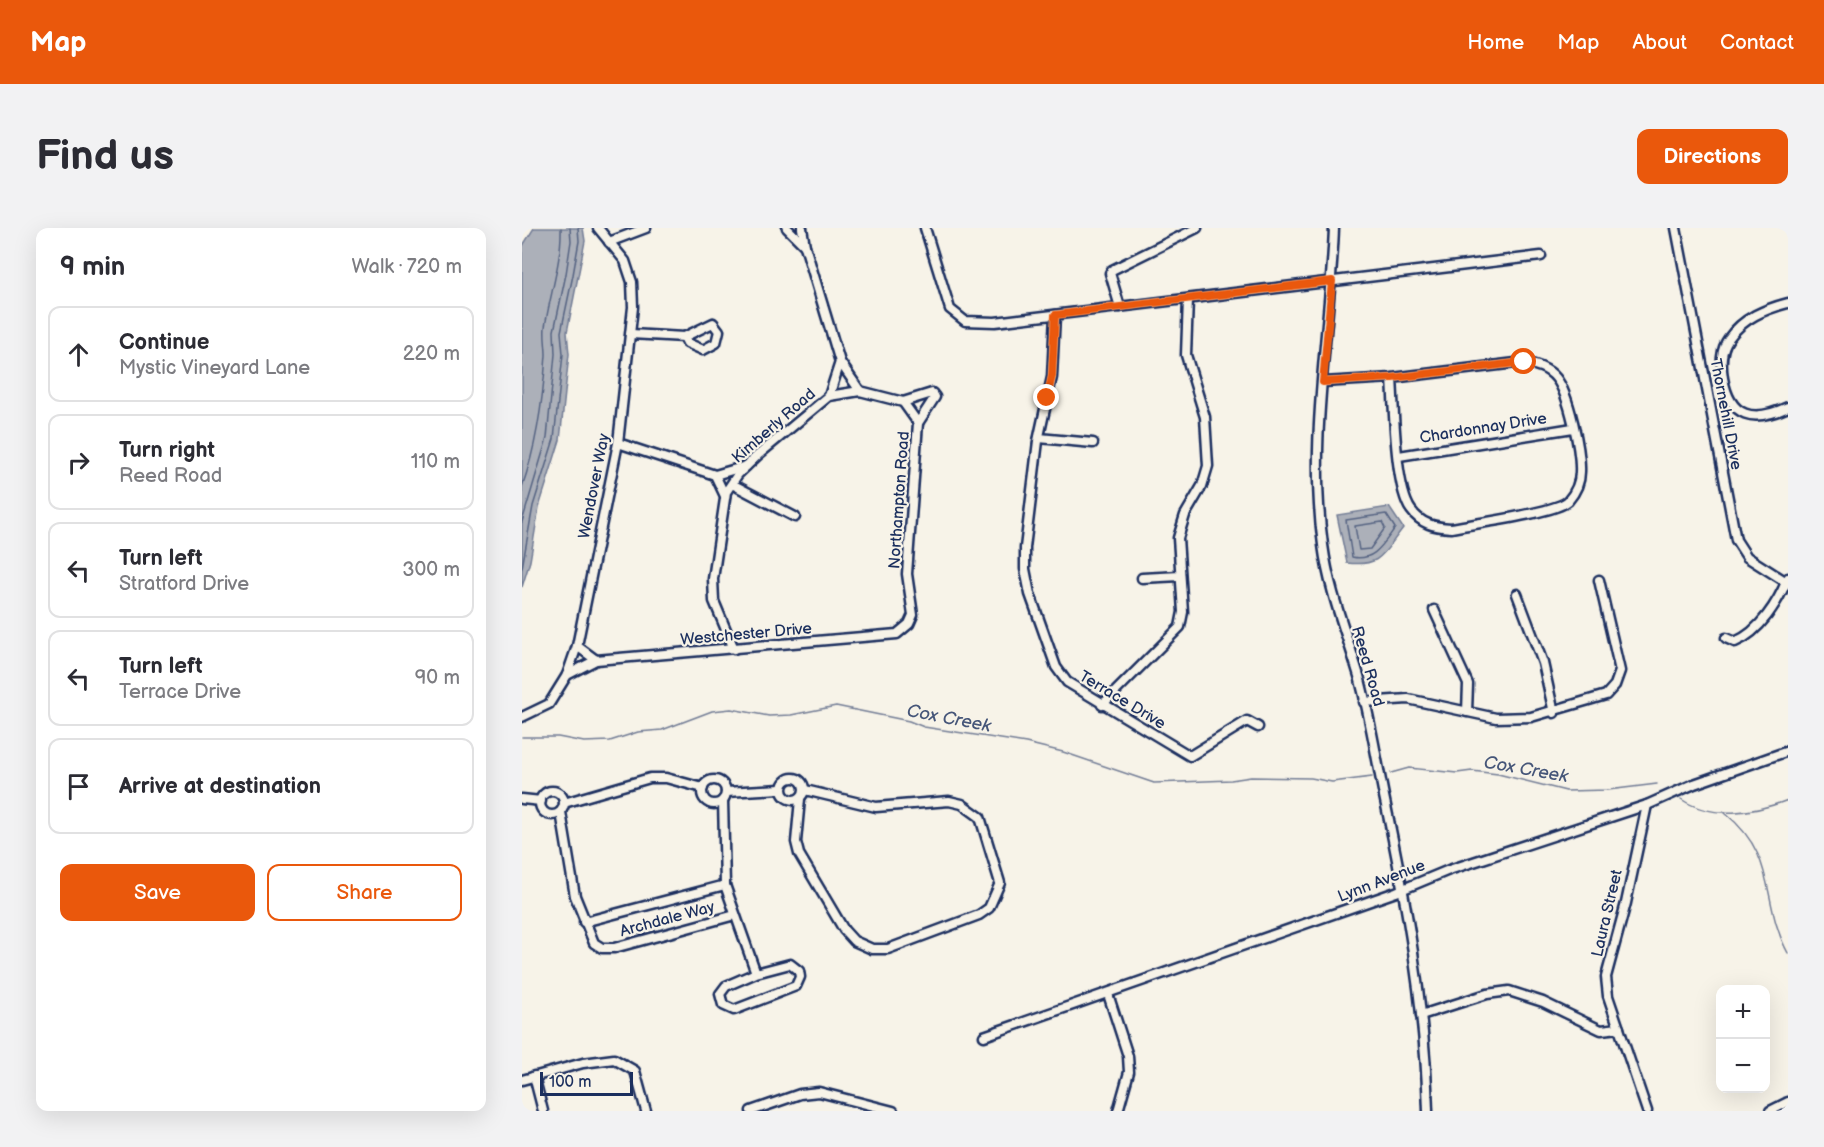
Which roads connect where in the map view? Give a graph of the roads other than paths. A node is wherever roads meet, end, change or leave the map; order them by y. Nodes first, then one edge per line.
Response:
1 (598, 228) edge
2 (646, 228) edge
3 (787, 228) edge
4 (802, 228) edge
5 (926, 228) edge
6 (1197, 228) edge
7 (1334, 228) edge
8 (1676, 228) edge
9 (609, 242) junction
10 (806, 246) junction
11 (1541, 256) dead end
12 (1332, 281) junction
13 (1188, 299) junction
14 (1788, 303) edge
15 (1120, 307) junction
16 (1055, 315) junction
17 (631, 334) junction
18 (684, 337) dead end
19 (840, 362) junction
20 (1392, 378) junction
21 (1323, 382) junction
22 (860, 392) junction
23 (829, 396) junction
24 (903, 402) junction
25 (1788, 407) edge
26 (918, 423) junction
27 (1573, 428) junction
28 (1039, 438) junction
29 (618, 443) junction
30 (1094, 443) dead end
31 (1399, 456) junction
32 (747, 465) junction
33 (715, 475) junction
34 (732, 484) junction
35 (725, 496) junction
36 (795, 517) dead end
37 (1180, 576) junction
38 (1142, 578) dead end
39 (1599, 580) dead end
40 (1787, 581) edge
41 (1517, 594) dead end
42 (1434, 610) dead end
43 (913, 615) joint
44 (1726, 638) dead end
45 (577, 646) junction
46 (734, 650) junction
47 (596, 660) junction
48 (567, 675) junction
49 (1364, 702) junction
50 (1102, 705) junction
51 (1467, 712) junction
52 (1554, 713) junction
53 (522, 717) edge
54 (1258, 727) dead end
55 (1788, 752) edge
56 (703, 788) junction
57 (781, 789) junction
58 (805, 790) junction
59 (724, 796) junction
60 (522, 799) edge
61 (800, 799) junction
62 (541, 801) junction
63 (564, 803) junction
64 (1647, 805) junction
65 (561, 812) junction
66 (725, 885) junction
67 (1403, 889) junction
68 (735, 915) junction
69 (584, 922) junction
70 (756, 973) junction
71 (1108, 994) junction
72 (1421, 1015) junction
73 (1618, 1028) junction
74 (984, 1036) dead end
75 (534, 1076) junction
76 (522, 1080) edge
77 (1788, 1102) edge
78 (543, 1111) edge
79 (646, 1111) edge
80 (751, 1111) edge
81 (893, 1111) edge
82 (1118, 1111) edge
83 (1428, 1111) edge
84 (1647, 1111) edge
85 (1770, 1111) edge

1 - 9 street
2 - 9 street
3 - 10 street
4 - 10 street
5 - 16 street
6 - 15 street
7 - 12 street, Reed Road
8 - 40 street, Thornehill Drive
9 - 17 street, Wendover Way
10 - 19 street
11 - 12 street
12 - 13 street
12 - 21 street, Reed Road
13 - 15 street
13 - 37 street
14 - 25 street
15 - 16 street
16 - 28 street, Terrace Drive
17 - 18 street
17 - 29 street, Wendover Way
19 - 22 street
19 - 23 street, Kimberly Road
20 - 21 street
20 - 27 street
20 - 31 street
21 - 49 street, Reed Road
22 - 23 street, Kimberly Road
22 - 24 street
23 - 32 street, Kimberly Road
24 - 26 street, Northampton Road
24 - 26 street, Northampton Road
26 - 43 street, Northampton Road
27 - 31 street, Chardonnay Drive
27 - 31 street
28 - 30 street
28 - 50 street, Terrace Drive
29 - 33 street
29 - 45 street, Wendover Way
32 - 33 street
32 - 34 street, Kimberly Road
33 - 35 street
34 - 35 street, Kimberly Road
34 - 36 street
35 - 46 street, Kimberly Road
37 - 38 street
37 - 50 street
39 - 52 street
40 - 44 street, Thornehill Drive
41 - 52 street
42 - 51 street
43 - 46 street, Westchester Drive
45 - 47 street
45 - 48 street, Wendover Way
46 - 47 street, Westchester Drive
47 - 48 street
48 - 53 street, Wendover Way
49 - 51 street
49 - 67 street, Reed Road
50 - 54 street, Terrace Drive
51 - 52 street
55 - 64 street, Lynn Avenue
56 - 59 street
56 - 59 street
56 - 63 street
57 - 58 street
57 - 59 street
57 - 61 street
58 - 61 street
58 - 61 street
59 - 66 street
60 - 62 street
62 - 63 street
62 - 65 street
63 - 65 street
64 - 67 street, Lynn Avenue
64 - 73 street, Laura Street
65 - 69 street, Archdale Way
66 - 68 street
66 - 69 street, Archdale Way
67 - 71 street, Lynn Avenue
67 - 72 street, Reed Road
68 - 69 street, Archdale Way
68 - 70 street
70 - 70 street
71 - 74 street, Lynn Avenue
71 - 82 street
72 - 73 street
72 - 83 street, Reed Road
73 - 84 street, Laura Street
75 - 76 street
75 - 78 street
75 - 79 street
77 - 85 street
80 - 81 street

